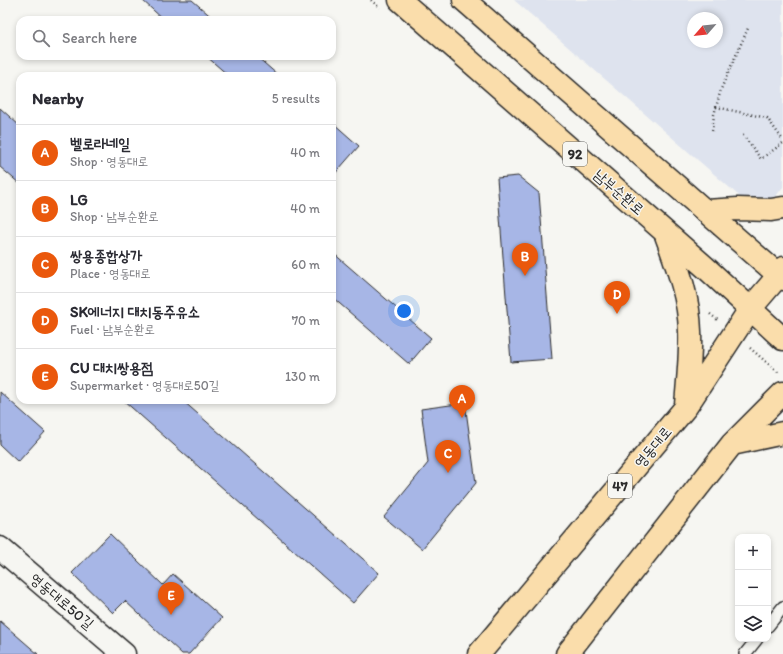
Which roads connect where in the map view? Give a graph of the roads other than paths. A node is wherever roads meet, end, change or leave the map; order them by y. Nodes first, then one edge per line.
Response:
1 (464, 0) edge
2 (391, 5) edge
3 (783, 208) edge
4 (706, 212) junction
5 (664, 232) junction
6 (782, 274) edge
7 (750, 309) junction
8 (783, 339) edge
9 (783, 393) edge
10 (686, 407) junction
11 (783, 433) edge
12 (732, 444) junction
13 (0, 548) edge
14 (783, 607) edge
15 (771, 622) edge
16 (755, 642) edge
17 (124, 654) edge
18 (479, 654) edge
19 (567, 654) edge
20 (745, 654) edge

1 - 4 main road
2 - 5 main road, 남부순환로 / 92
3 - 4 main road
4 - 6 main road
5 - 7 main road, 남부순환로 / 92
5 - 10 main road
6 - 7 main road, 영동대로 / 47
7 - 8 main road, 남부순환로 / 92
7 - 10 main road, 영동대로 / 47
9 - 12 main road
10 - 18 main road, 영동대로 / 47
11 - 12 main road
12 - 19 main road
13 - 17 street, 영동대로50길
14 - 15 lane
16 - 20 lane

